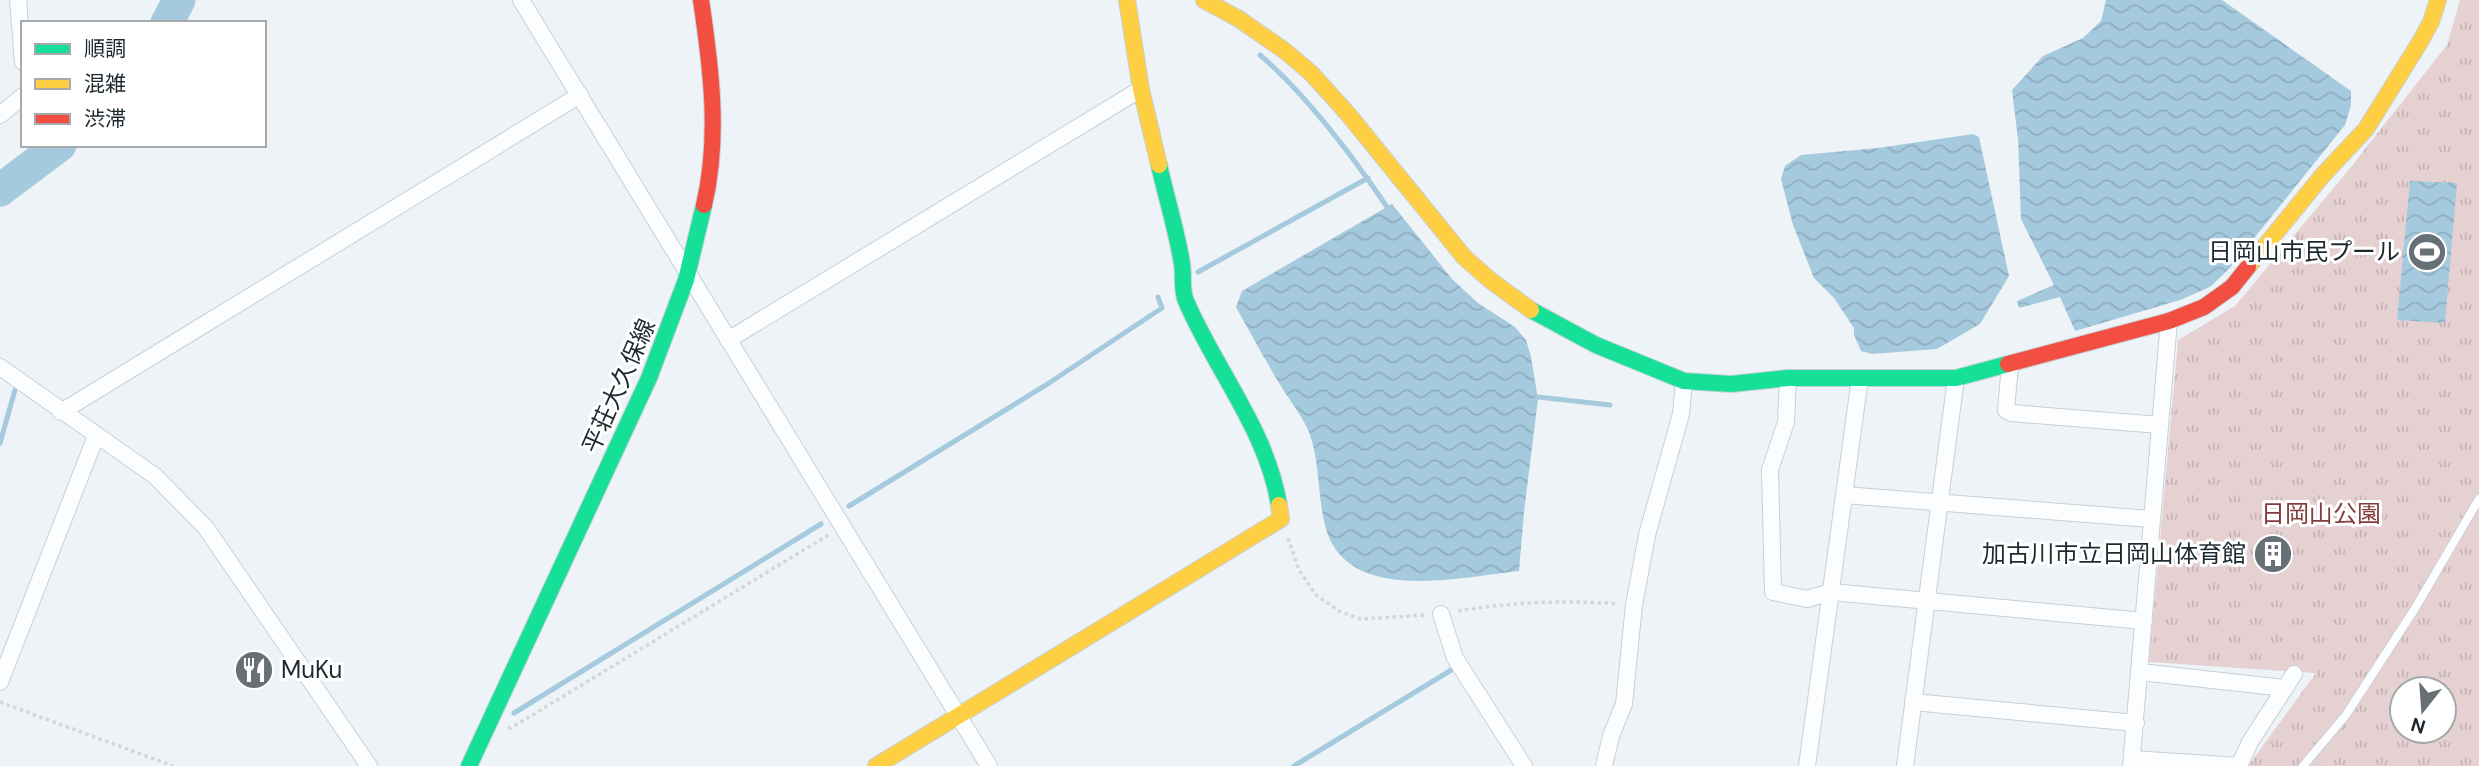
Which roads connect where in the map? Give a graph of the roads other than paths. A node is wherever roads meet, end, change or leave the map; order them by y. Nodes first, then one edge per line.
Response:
1 (18, 0) edge
2 (521, 0) edge
3 (701, 0) edge
4 (1127, 0) edge
5 (1204, 0) edge
6 (2438, 0) edge
7 (21, 37) edge
8 (1141, 89) junction
9 (580, 95) junction
10 (21, 98) edge
11 (0, 115) edge
12 (689, 274) junction
13 (2169, 321) junction
14 (728, 340) junction
15 (2010, 365) junction
16 (0, 367) edge
17 (1788, 378) junction
18 (1860, 378) junction
19 (1956, 378) junction
20 (1684, 381) junction
21 (61, 412) junction
22 (2160, 425) junction
23 (96, 436) junction
24 (1844, 495) junction
25 (2479, 499) edge
26 (1939, 502) junction
27 (2151, 519) junction
28 (1831, 592) junction
29 (1927, 601) junction
30 (1441, 614) dead end
31 (2144, 621) junction
32 (2140, 672) junction
33 (0, 682) edge
34 (1913, 702) junction
35 (958, 715) junction
36 (2136, 723) junction
37 (2132, 763) edge
38 (369, 766) edge
39 (469, 766) edge
40 (876, 766) edge
41 (989, 766) edge
42 (1524, 766) edge
43 (1604, 766) edge
44 (1807, 766) edge
45 (1905, 766) edge
46 (2304, 766) edge

1 - 7 street
2 - 9 street
3 - 12 street, 平荘大久保線
4 - 8 street
5 - 20 street
6 - 13 street
8 - 14 street
8 - 35 street
9 - 12 street
9 - 21 street
10 - 11 street
12 - 14 street
12 - 39 street, 平荘大久保線
13 - 15 street
13 - 22 street
14 - 35 street
15 - 19 street
15 - 22 street
16 - 21 street
17 - 18 street
17 - 20 street
17 - 28 street
18 - 19 street
18 - 24 street
19 - 26 street
20 - 43 street
21 - 23 street
22 - 27 street
23 - 33 street
23 - 38 street
24 - 26 street
24 - 28 street
25 - 46 lane
26 - 27 street
26 - 29 street
27 - 31 street
28 - 29 street
28 - 44 street
29 - 31 street
29 - 34 street
30 - 42 street
31 - 32 street
32 - 36 street
32 - 37 street
34 - 36 street
34 - 45 street
35 - 40 street
35 - 41 street
36 - 37 street

